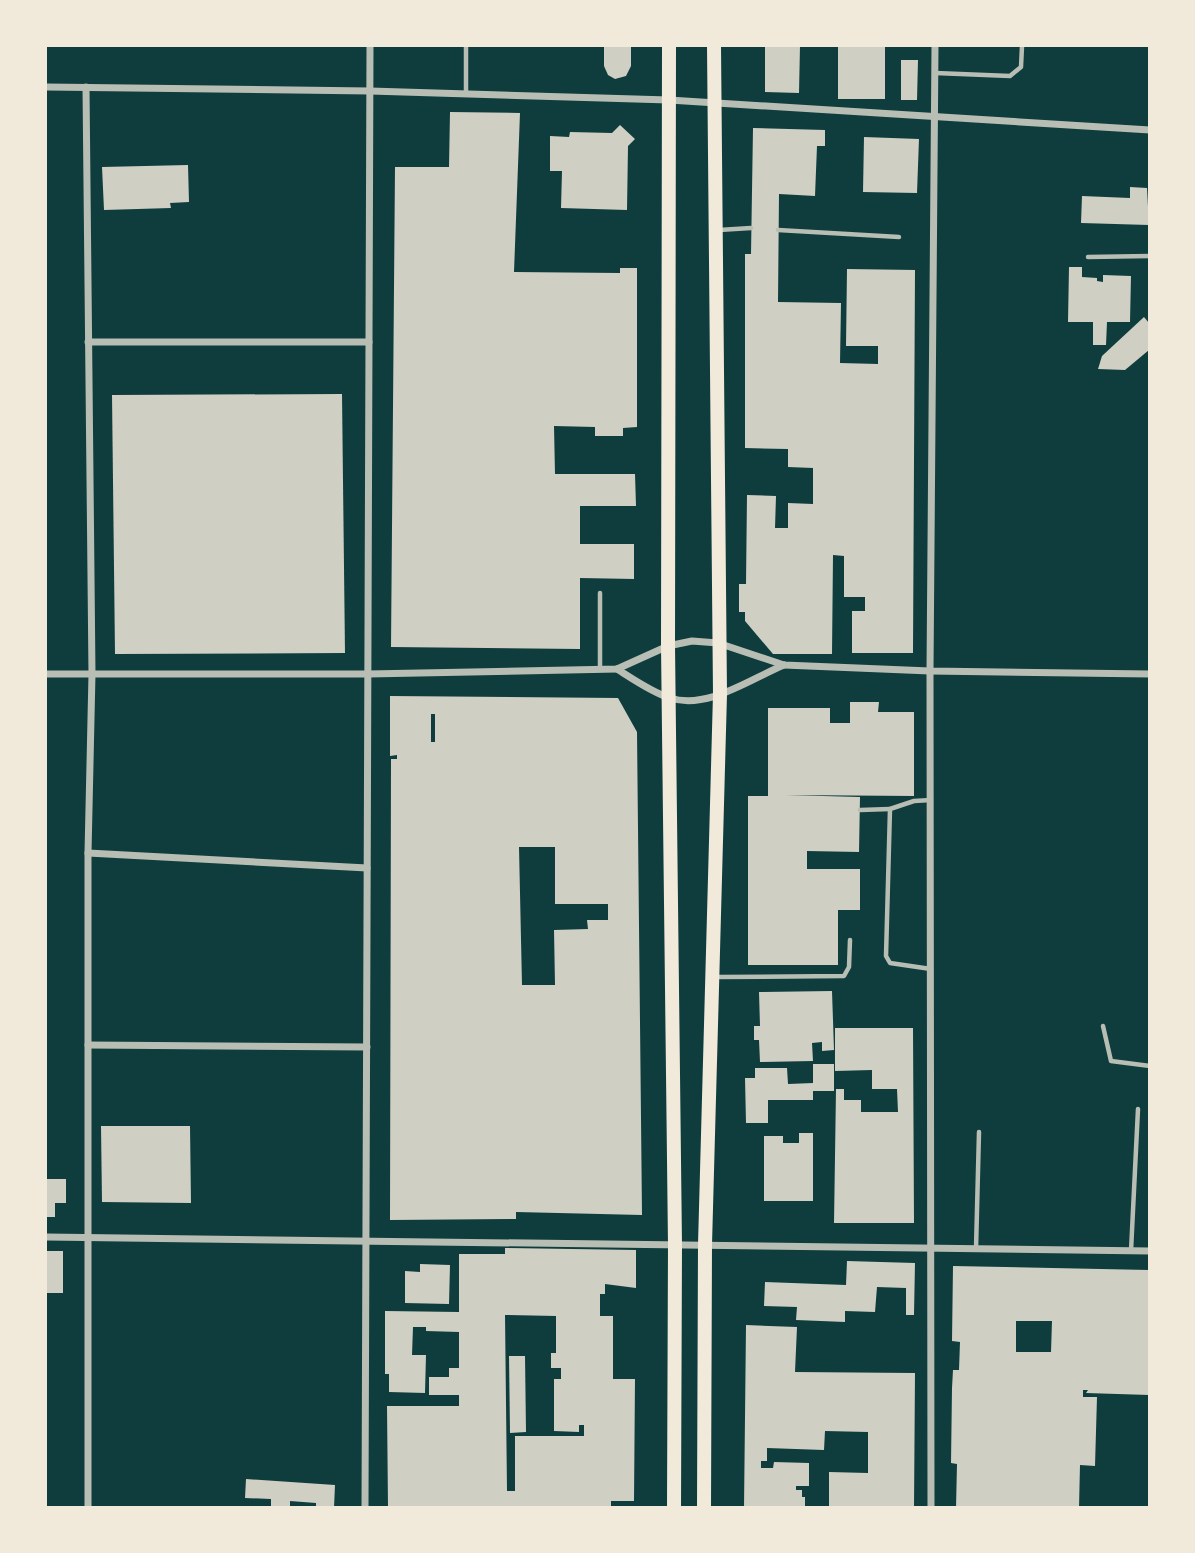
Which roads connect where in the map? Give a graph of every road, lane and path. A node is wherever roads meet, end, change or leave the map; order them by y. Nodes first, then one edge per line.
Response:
1 (370, 46) edge
2 (466, 46) edge
3 (669, 46) edge
4 (715, 46) edge
5 (935, 46) edge
6 (1022, 46) edge
7 (935, 73) junction
8 (46, 87) edge
9 (86, 87) junction
10 (370, 91) junction
11 (466, 94) junction
12 (669, 100) junction
13 (714, 103) junction
14 (936, 118) junction
15 (1150, 130) edge
16 (751, 228) dead end
17 (715, 230) junction
18 (778, 230) dead end
19 (899, 237) dead end
20 (1150, 256) edge
21 (1088, 257) dead end
22 (88, 342) junction
23 (369, 342) junction
24 (600, 593) dead end
25 (718, 643) junction
26 (668, 646) junction
27 (784, 665) junction
28 (617, 668) junction
29 (600, 669) junction
30 (930, 671) junction
31 (46, 674) edge
32 (92, 674) junction
33 (368, 674) junction
34 (1150, 674) edge
35 (720, 694) junction
36 (671, 698) junction
37 (932, 800) junction
38 (890, 809) junction
39 (860, 810) dead end
40 (88, 853) junction
41 (367, 868) junction
42 (850, 940) dead end
43 (932, 969) junction
44 (712, 977) junction
45 (1103, 1026) dead end
46 (88, 1045) junction
47 (367, 1047) junction
48 (1150, 1066) edge
49 (1138, 1109) dead end
50 (979, 1132) dead end
51 (46, 1237) edge
52 (89, 1237) junction
53 (366, 1240) junction
54 (675, 1245) junction
55 (705, 1245) junction
56 (931, 1248) junction
57 (976, 1249) junction
58 (1131, 1251) junction
59 (1150, 1251) edge
60 (88, 1507) edge
61 (365, 1507) edge
62 (674, 1507) edge
63 (704, 1507) edge
64 (931, 1507) edge

1 - 10 street
2 - 11 lane
3 - 12 main road
4 - 13 main road
5 - 7 street
6 - 7 lane
7 - 14 street
8 - 9 street
9 - 10 street
9 - 22 street
10 - 11 street
10 - 23 street
11 - 12 street
12 - 13 street
12 - 26 main road
13 - 14 street
13 - 17 main road
14 - 15 street
14 - 30 street
16 - 17 lane
17 - 25 main road
18 - 19 lane
20 - 21 lane
22 - 23 street
22 - 32 street
23 - 33 street
24 - 29 lane
25 - 26 street
25 - 27 street
25 - 35 main road
26 - 28 street
26 - 36 main road
27 - 30 street
27 - 35 street
28 - 29 street
28 - 36 street
29 - 33 street
30 - 34 street
30 - 37 street
31 - 32 street
32 - 33 street
32 - 40 street
33 - 41 street
35 - 36 street
35 - 44 main road
36 - 54 main road
37 - 38 lane
37 - 43 street
38 - 39 lane
38 - 43 lane
40 - 41 street
40 - 46 street
41 - 47 street
42 - 44 lane
43 - 56 street
44 - 55 main road
45 - 48 lane
46 - 47 street
46 - 52 street
47 - 53 street
49 - 58 lane
50 - 57 lane
51 - 52 street
52 - 53 street
52 - 60 street
53 - 54 street
53 - 61 street
54 - 55 street
54 - 62 main road
55 - 56 street
55 - 63 main road
56 - 57 street
56 - 64 street
57 - 58 street
58 - 59 street

